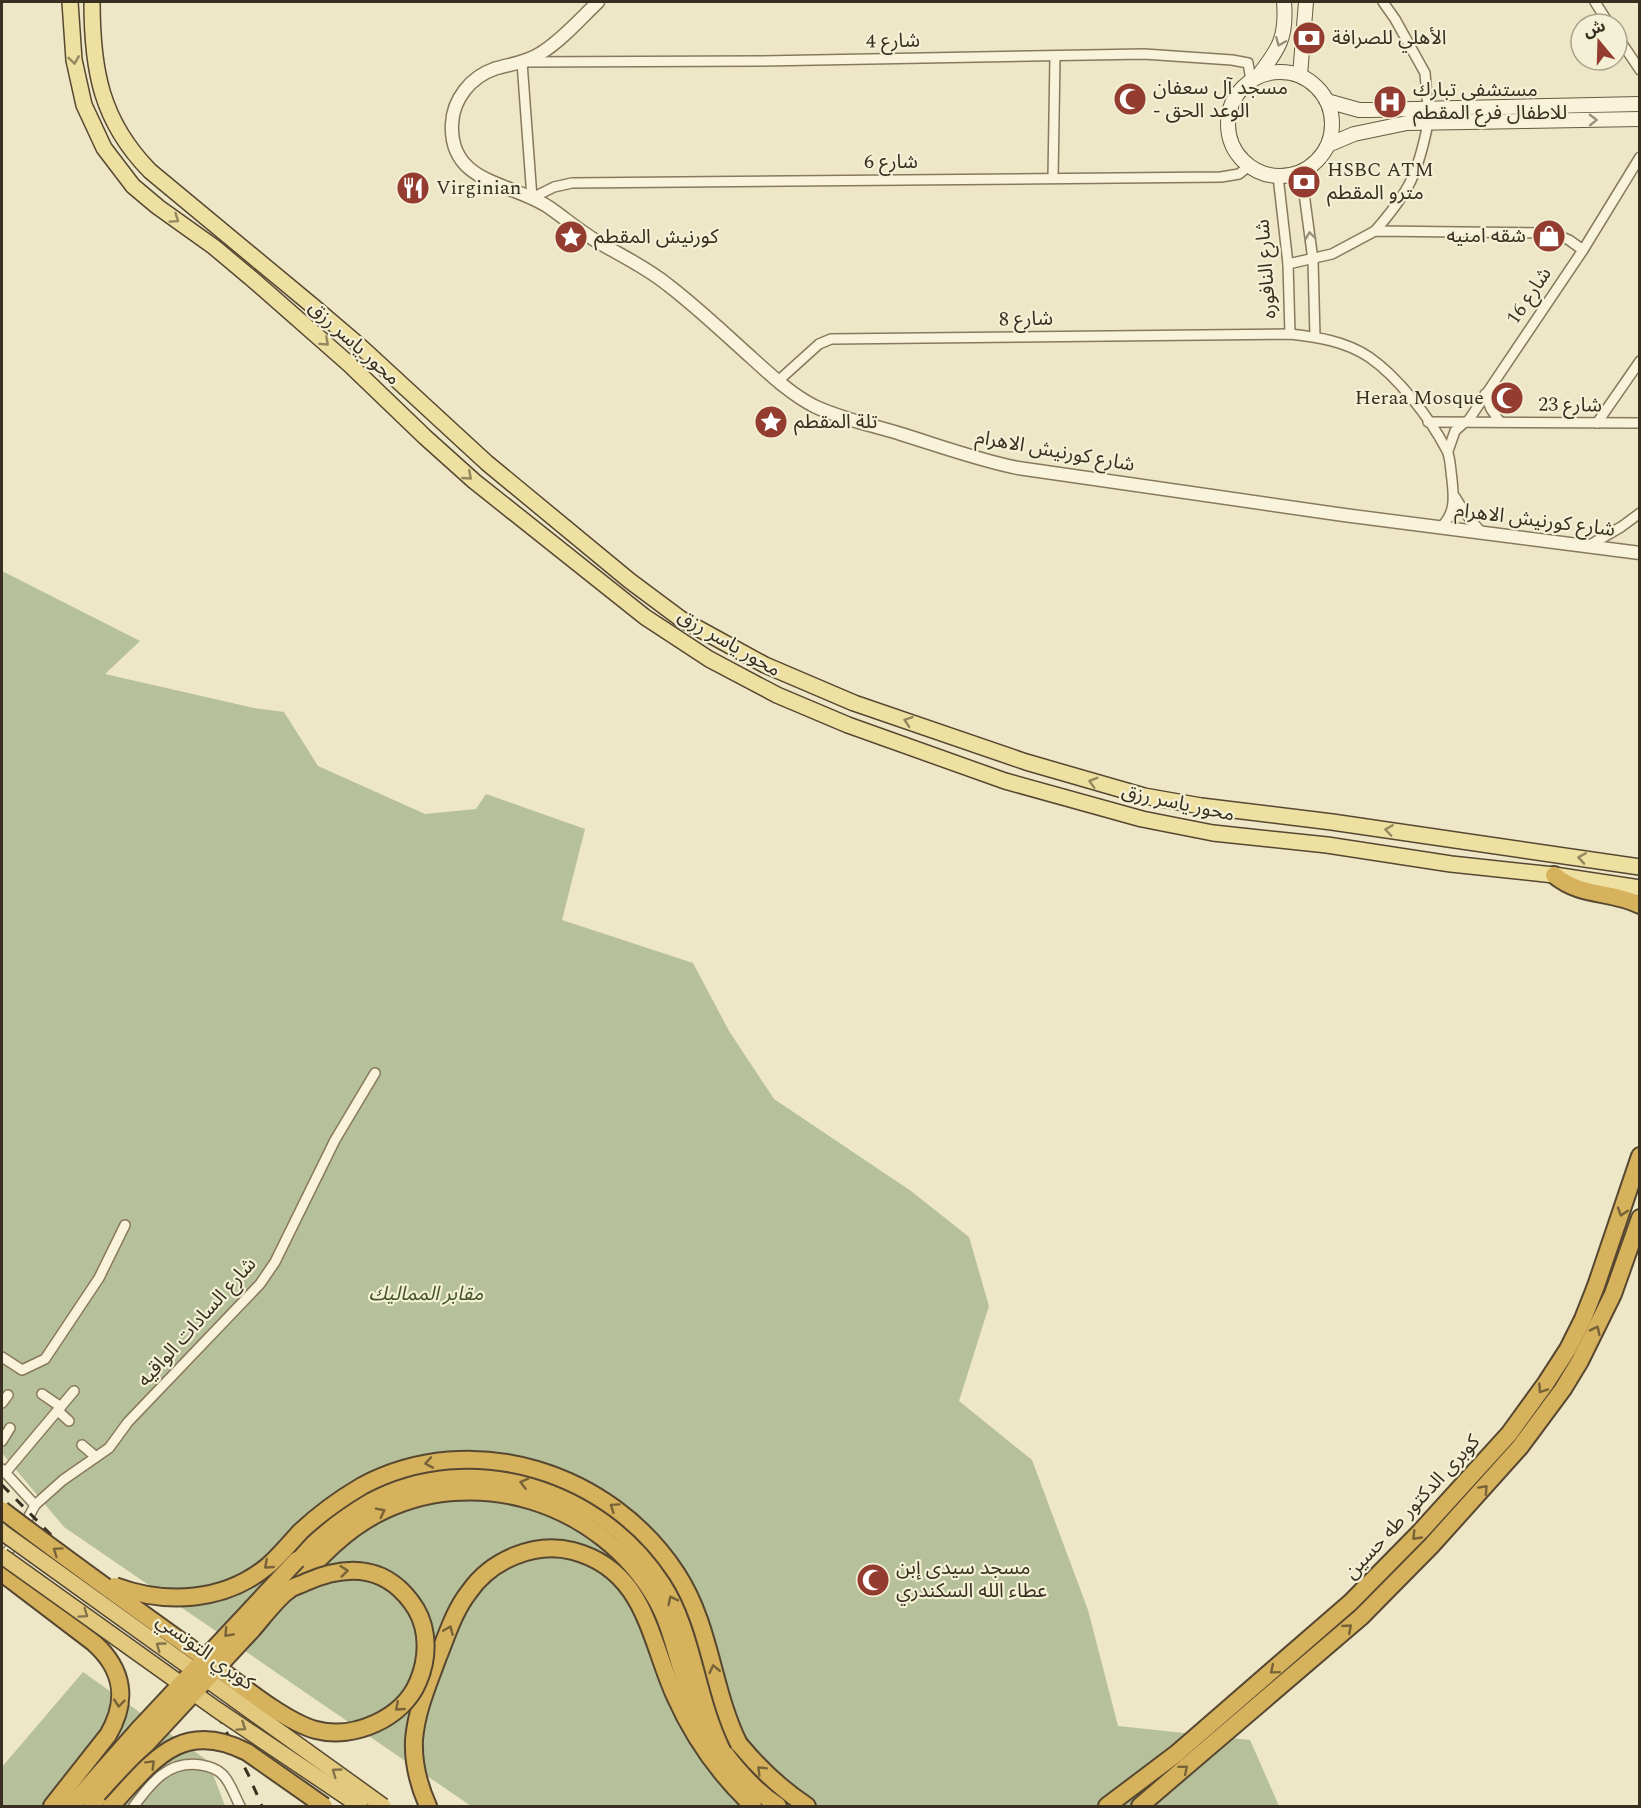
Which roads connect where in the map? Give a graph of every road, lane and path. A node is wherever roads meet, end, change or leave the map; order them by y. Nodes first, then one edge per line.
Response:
1 (70, 2) edge
2 (598, 2) edge
3 (1284, 2) edge
4 (1306, 2) edge
5 (1383, 2) edge
6 (94, 6) edge
7 (1629, 54) edge
8 (1055, 57) junction
9 (522, 62) junction
10 (1640, 70) edge
11 (1300, 75) junction
12 (1254, 78) junction
13 (1328, 101) junction
14 (1640, 104) edge
15 (1428, 108) junction
16 (1640, 119) edge
17 (1428, 123) junction
18 (1328, 145) junction
19 (1640, 157) edge
20 (1249, 166) junction
21 (1301, 171) junction
22 (1278, 176) junction
23 (1053, 178) junction
24 (532, 198) junction
25 (1375, 231) junction
26 (1582, 250) junction
27 (1312, 260) junction
28 (1288, 264) junction
29 (1290, 334) junction
30 (1315, 337) junction
31 (1640, 361) edge
32 (778, 381) junction
33 (1485, 394) junction
34 (1466, 421) junction
35 (1428, 422) junction
36 (1500, 422) junction
37 (1597, 423) junction
38 (1640, 423) edge
39 (1448, 451) junction
40 (1454, 495) junction
41 (1640, 513) edge
42 (1441, 527) junction
43 (1481, 532) junction
44 (1588, 546) junction
45 (1640, 553) edge
46 (1640, 867) edge
47 (1554, 875) junction
48 (1640, 888) edge
49 (1640, 905) edge
50 (375, 1072) dead end
51 (1640, 1156) edge
52 (1640, 1218) edge
53 (125, 1225) dead end
54 (2, 1357) edge
55 (74, 1391) dead end
56 (42, 1394) dead end
57 (59, 1409) junction
58 (69, 1421) dead end
59 (10, 1428) dead end
60 (2, 1441) edge
61 (82, 1445) dead end
62 (96, 1457) junction
63 (3, 1471) edge
64 (34, 1505) junction
65 (2, 1510) edge
66 (2, 1532) edge
67 (2, 1558) edge
68 (87, 1572) junction
69 (2, 1573) edge
70 (289, 1590) junction
71 (144, 1735) junction
72 (739, 1744) junction
73 (52, 1806) edge
74 (71, 1806) edge
75 (91, 1806) edge
76 (111, 1806) edge
77 (134, 1806) edge
78 (240, 1806) edge
79 (324, 1806) edge
80 (360, 1806) edge
81 (383, 1806) edge
82 (428, 1806) edge
83 (753, 1806) edge
84 (778, 1806) edge
85 (807, 1806) edge
86 (1107, 1806) edge
87 (1140, 1806) edge

1 -> 47 main road, محور ياسر رزق
2 - 9 street, شارع كورنيش الاهرام
3 -> 12 main road
4 - 11 main road
5 - 15 street
46 -> 6 main road, محور ياسر رزق
7 - 10 street
8 - 9 street, شارع 4
8 - 12 street, شارع 4
8 - 23 street
9 - 24 street
9 - 24 street, شارع كورنيش الاهرام
11 - 12 main road
11 - 13 main road
12 - 20 main road
13 - 15 main road
13 - 18 main road
14 - 15 main road
17 -> 16 main road
17 - 18 main road
17 - 25 street
18 - 21 main road
19 - 26 street, شارع 16
20 - 22 main road
20 - 23 street, شارع 6
21 - 22 main road
27 -> 21 street
22 - 28 street, شارع النافوره
23 - 24 street, شارع 6
24 - 32 street, شارع كورنيش الاهرام
25 - 26 street
25 - 27 street
26 - 33 street, شارع 16
27 - 28 street
27 - 30 street
28 - 29 street, شارع النافوره
29 - 30 street, شارع النافوره
29 - 32 street, شارع 8
30 - 35 street, شارع النافوره
31 - 37 street
32 - 42 street, شارع كورنيش الاهرام
33 - 34 street, شارع 16
33 - 36 street
34 - 35 street, شارع 23
34 - 36 street, شارع 23
34 - 39 street
35 - 39 street, شارع النافوره
36 - 37 street, شارع 23
37 - 38 street, شارع 23
39 - 40 street, شارع النافوره
40 - 42 street, شارع النافوره
40 - 43 street, شارع النافوره
41 - 44 street
42 - 43 street, شارع كورنيش الاهرام
43 - 44 street, شارع كورنيش الاهرام
44 - 45 street, شارع كورنيش الاهرام
47 - 48 main road, محور ياسر رزق
47 - 49 highway
50 - 62 street, شارع السادات الواقيه
51 -> 86 highway, كوبرى الدكتور طه حسين
87 -> 52 highway, كوبرى الدكتور طه حسين
53 - 54 street
55 - 57 street
56 - 57 street
57 - 58 street
57 - 63 street
59 - 60 street
61 - 62 street
62 - 64 street, شارع السادات الواقيه
63 - 64 street
64 - 67 street, شارع السادات الواقيه
68 -> 65 highway, bridge
81 -> 66 highway, كوبري التونسي, bridge
67 -> 80 highway, كوبري التونسي, bridge
70 -> 68 highway, bridge
72 -> 68 highway, bridge
69 -> 73 highway
70 - 71 highway, bridge
70 -> 84 highway
72 -> 71 highway, bridge
71 - 74 highway
71 - 75 highway
85 -> 72 highway
76 -> 79 highway, bridge
77 - 78 street
82 -> 83 highway

